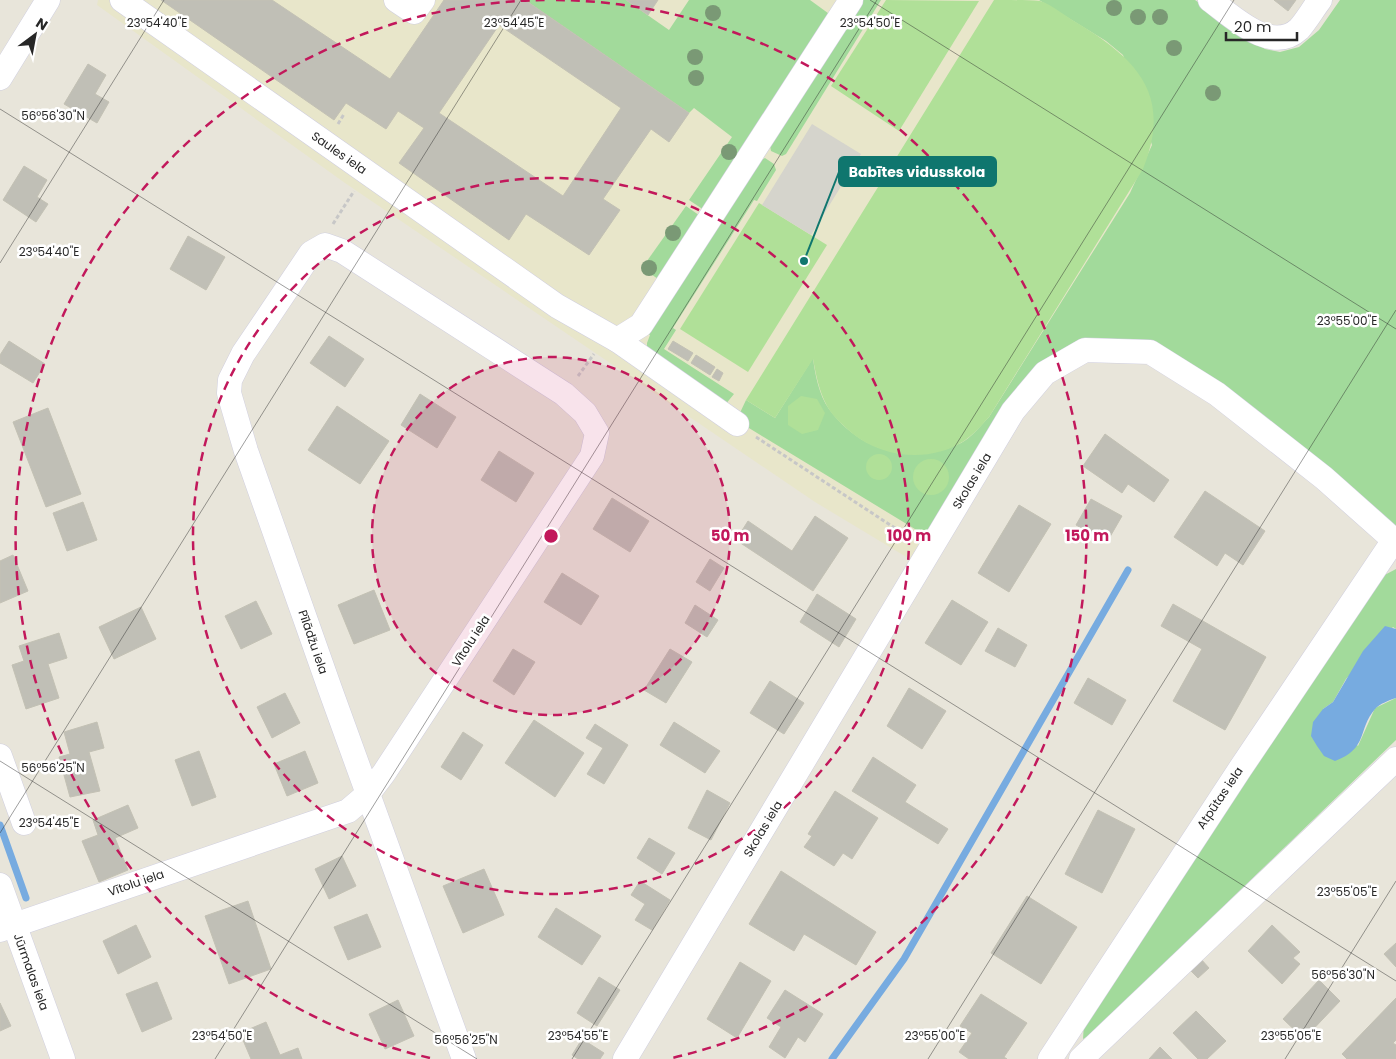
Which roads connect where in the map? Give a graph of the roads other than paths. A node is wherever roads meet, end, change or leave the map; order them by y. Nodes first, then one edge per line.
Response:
1 (122, 0) edge
2 (396, 0) edge
3 (423, 0) edge
4 (851, 0) edge
5 (1210, 0) edge
6 (1320, 0) edge
7 (42, 2) edge
8 (0, 78) edge
9 (324, 245) joint
10 (612, 338) junction
11 (737, 424) road end
12 (1395, 541) edge
13 (0, 756) edge
14 (1396, 759) edge
15 (368, 794) junction
16 (24, 823) dead end
17 (0, 885) edge
18 (7, 927) edge
19 (63, 1059) edge
20 (464, 1059) edge
21 (625, 1059) edge
22 (1050, 1059) edge
23 (1081, 1059) edge

1 - 10 street, Saules iela
2 - 3 street
4 - 10 street
5 - 6 street
7 - 8 street
9 - 15 street, Pīlādžu iela
9 - 15 street, Vītolu iela
10 - 11 street, Saules iela
12 - 21 street, Skolas iela
12 - 22 street, Atpūtas iela
13 - 16 street
14 - 23 street
15 - 18 street, Vītolu iela
15 - 20 street, Pīlādžu iela
17 - 18 street, Jūrmalas iela
18 - 19 street, Jūrmalas iela

